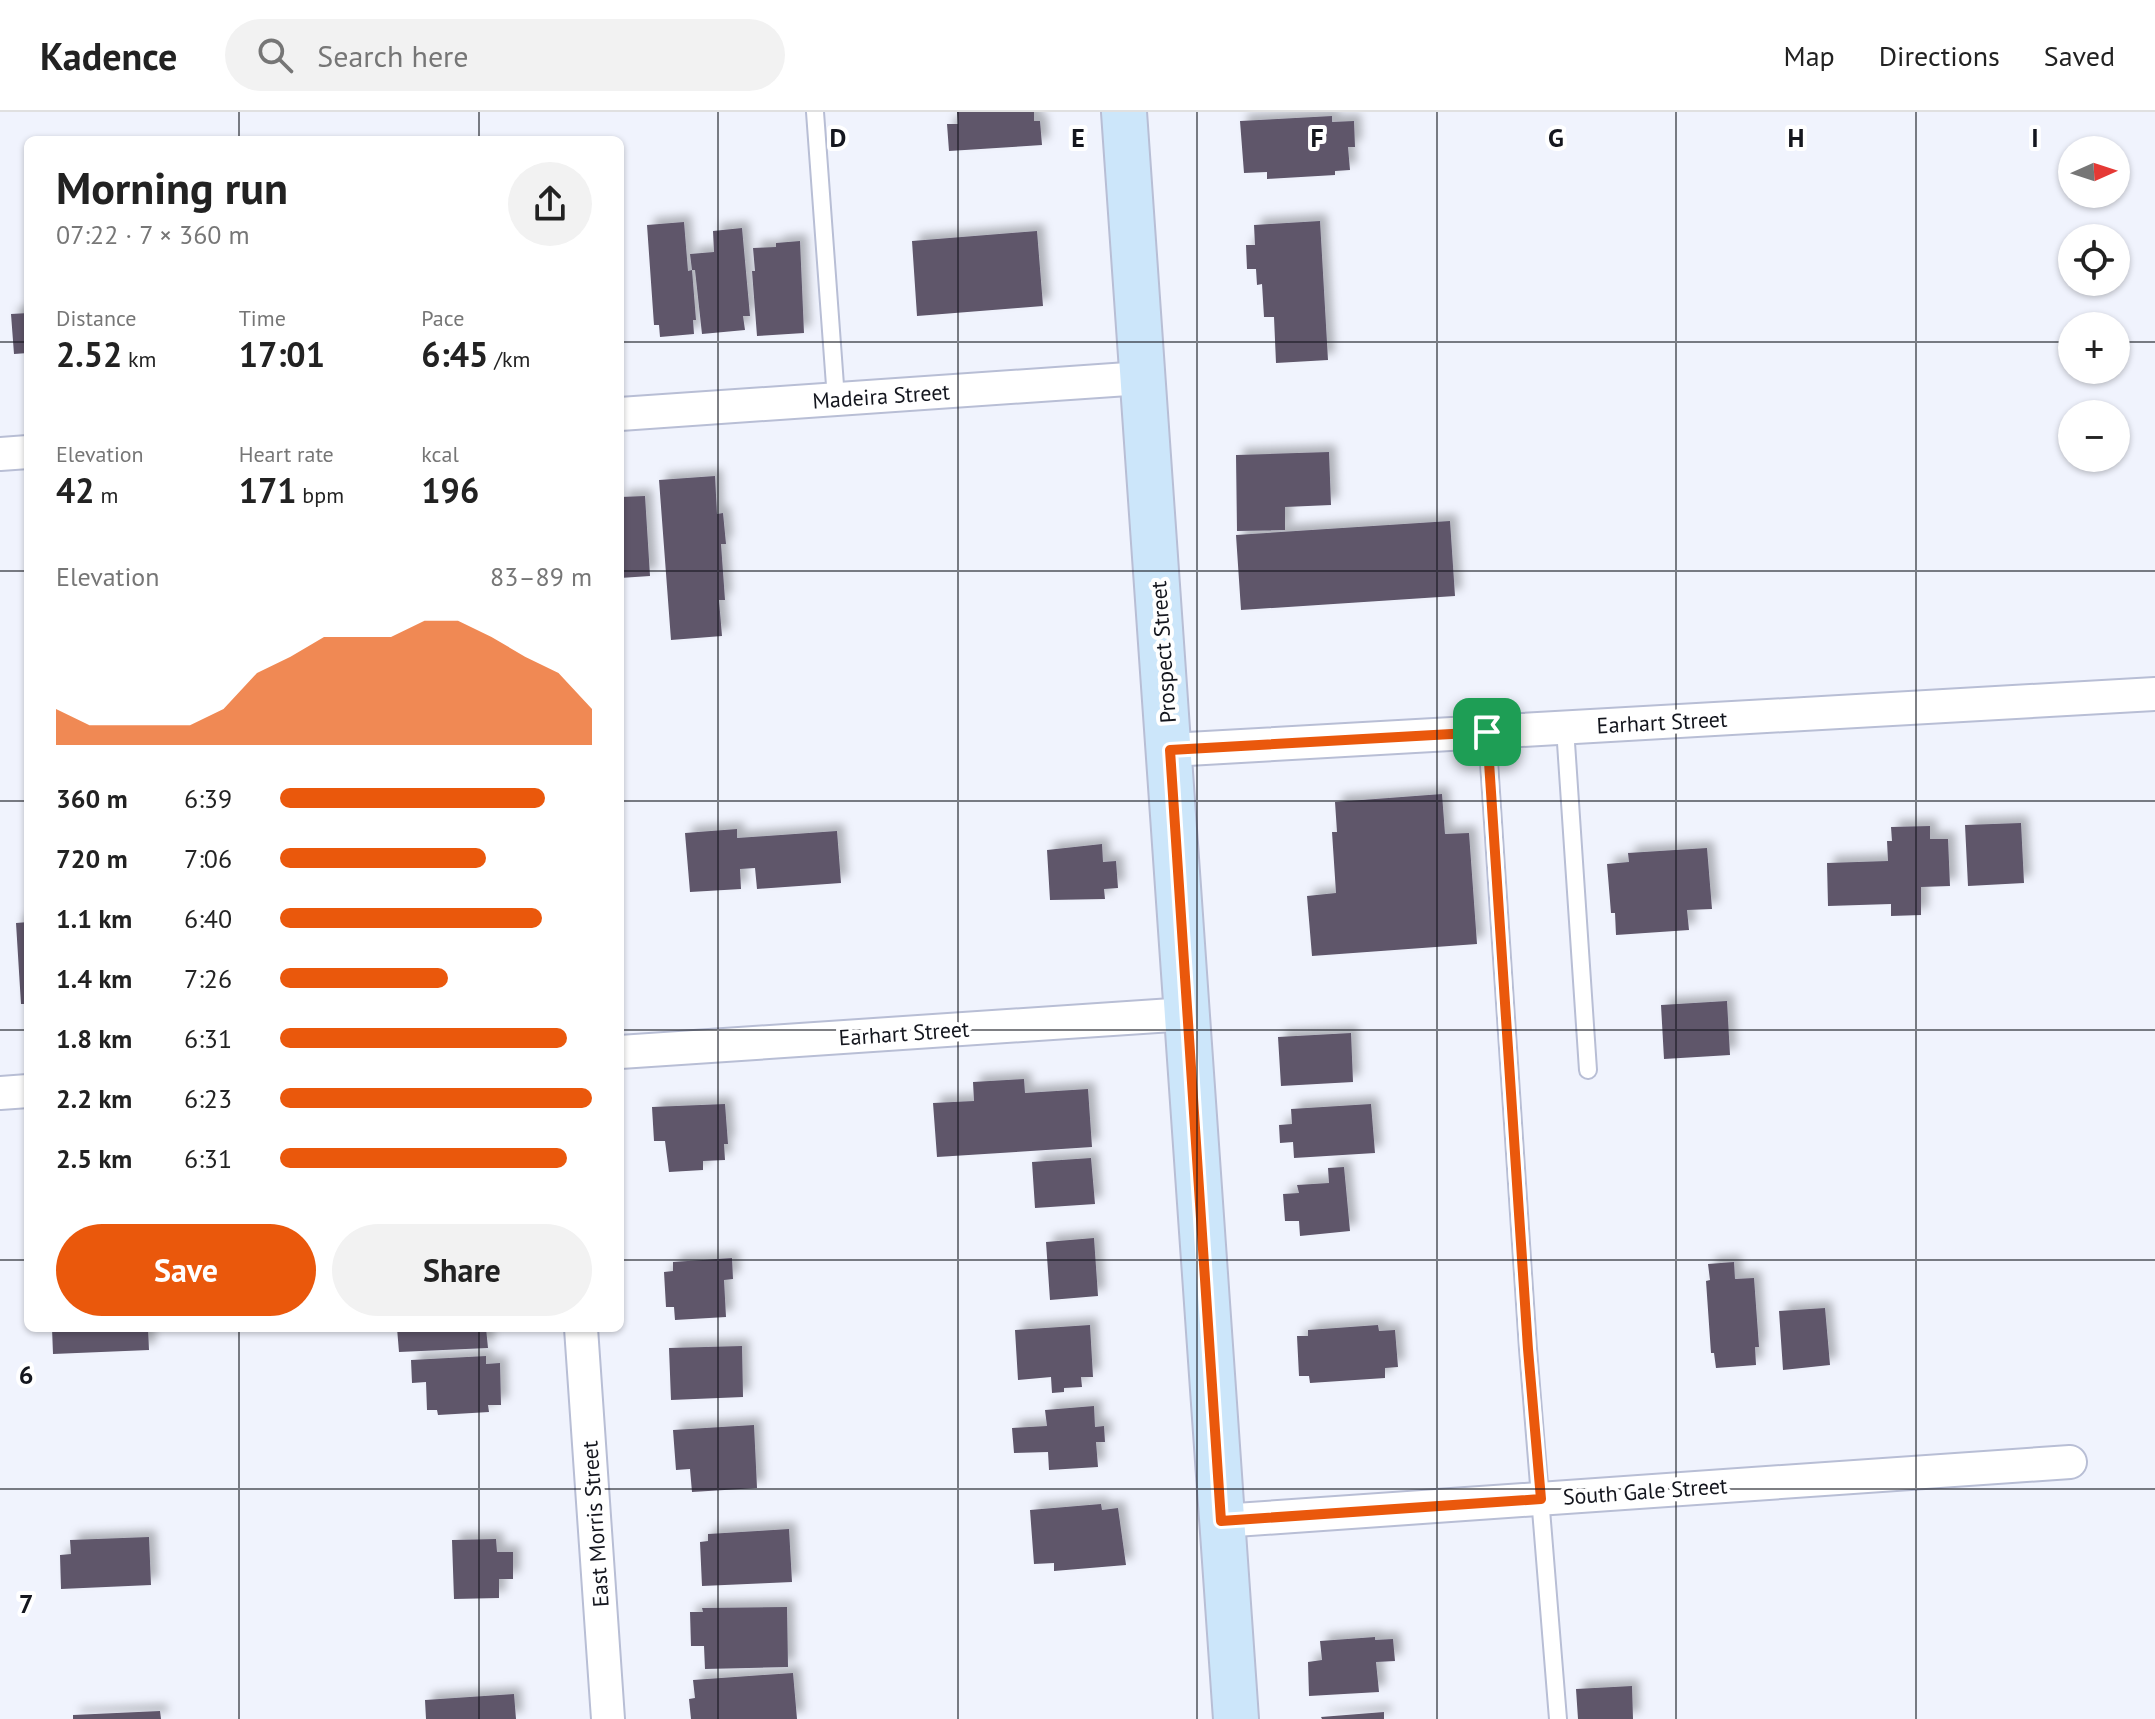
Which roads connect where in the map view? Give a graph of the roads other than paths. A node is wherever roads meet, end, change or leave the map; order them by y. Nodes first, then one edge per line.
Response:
1 (815, 112) edge
2 (1124, 112) edge
3 (1142, 378) junction
4 (836, 399) junction
5 (624, 414) edge
6 (24, 452) edge
7 (0, 454) edge
8 (2155, 694) edge
9 (1565, 728) junction
10 (1487, 732) junction
11 (1170, 750) junction
12 (1187, 1014) junction
13 (624, 1052) edge
14 (1588, 1070) dead end
15 (24, 1091) edge
16 (0, 1093) edge
17 (581, 1332) edge
18 (2070, 1462) dead end
19 (1541, 1499) junction
20 (1221, 1521) junction
21 (608, 1719) edge
22 (1236, 1719) edge
23 (1558, 1719) edge

1 - 4 lane
2 - 3 main road, Prospect Street
3 - 4 street, Madeira Street
3 - 11 main road, Prospect Street
4 - 5 street, Madeira Street
6 - 7 street
8 - 9 street, Earhart Street
9 - 10 street, Earhart Street
9 - 14 lane
10 - 11 street, Earhart Street
10 - 19 lane
11 - 12 main road, Prospect Street
12 - 13 street, Earhart Street
12 - 20 main road, Prospect Street
15 - 16 street
17 - 21 street, East Morris Street
18 - 19 street, South Gale Street
19 - 20 street, South Gale Street
19 - 23 lane
20 - 22 main road, Prospect Street

